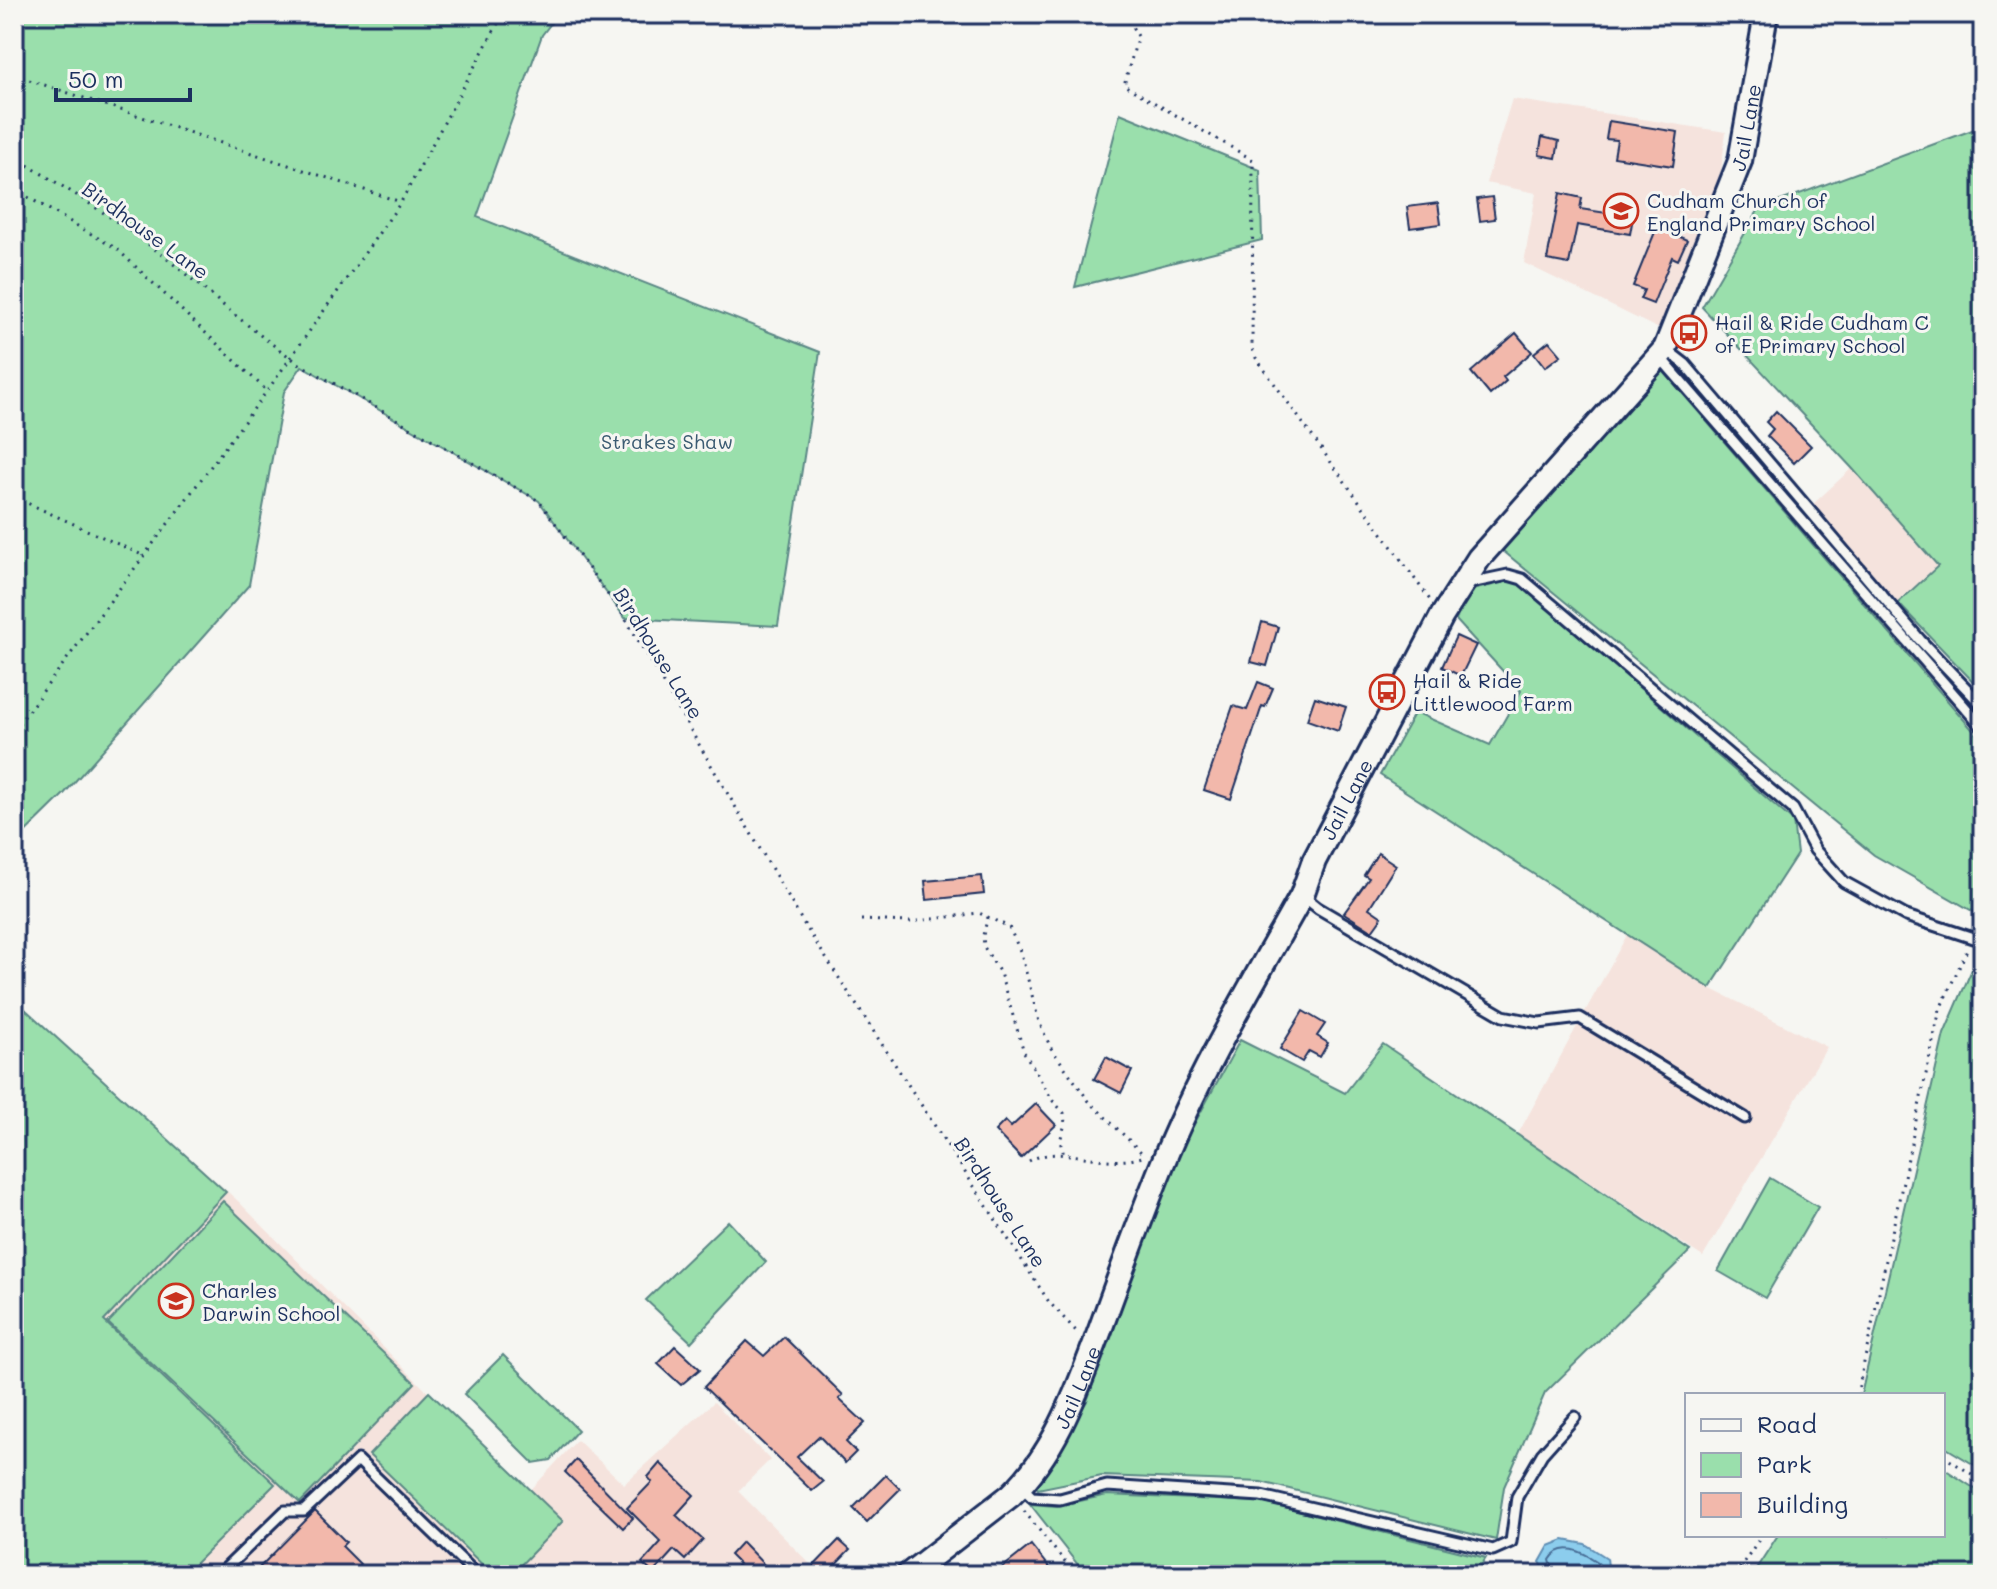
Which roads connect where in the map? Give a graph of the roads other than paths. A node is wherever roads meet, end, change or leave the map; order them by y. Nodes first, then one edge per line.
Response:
1 (1766, 14) edge
2 (1662, 353) junction
3 (1462, 585) junction
4 (1983, 706) edge
5 (1983, 728) edge
6 (1302, 895) junction
7 (1973, 938) road end
8 (1745, 1118) dead end
9 (1575, 1417) dead end
10 (1016, 1490) junction
11 (219, 1575) edge
12 (477, 1575) edge
13 (908, 1575) edge

1 - 2 street, Jail Lane
2 - 3 street, Jail Lane
2 - 4 lane
2 - 5 lane
3 - 6 street, Jail Lane
3 - 7 lane
6 - 8 lane
6 - 10 street, Jail Lane
9 - 10 lane
10 - 13 street, Jail Lane
11 - 12 lane

